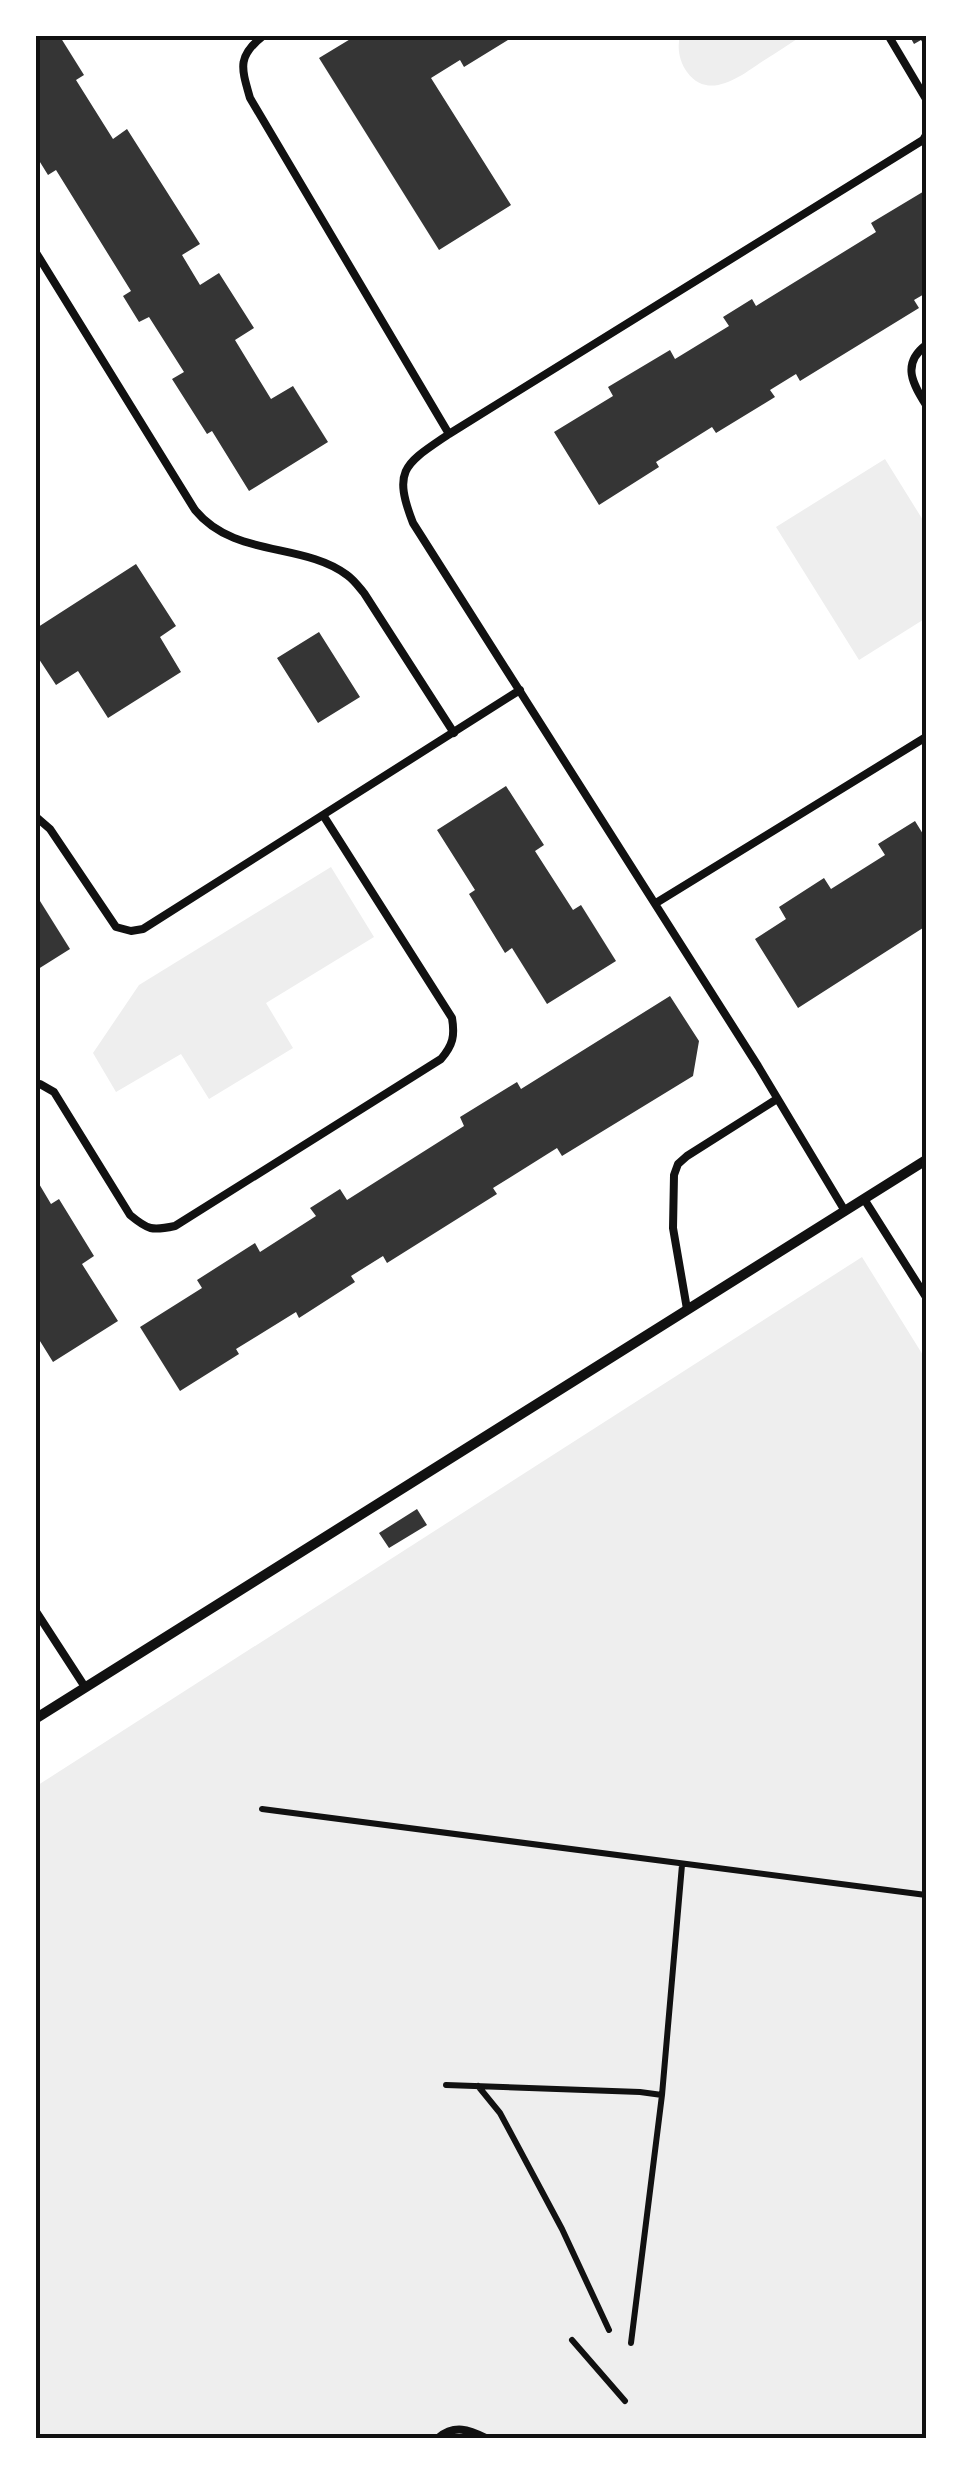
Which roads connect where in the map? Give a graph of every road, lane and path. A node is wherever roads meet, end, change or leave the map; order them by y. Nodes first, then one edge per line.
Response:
1 (264, 35) edge
2 (888, 35) edge
3 (926, 100) edge
4 (926, 136) edge
5 (35, 251) edge
6 (926, 346) edge
7 (926, 405) edge
8 (448, 434) junction
9 (520, 690) junction
10 (454, 733) junction
11 (926, 737) edge
12 (324, 815) junction
13 (35, 816) edge
14 (656, 904) junction
15 (35, 1085) edge
16 (776, 1100) junction
17 (926, 1160) edge
18 (864, 1199) junction
19 (844, 1211) junction
20 (926, 1297) edge
21 (687, 1309) junction
22 (35, 1610) edge
23 (85, 1686) junction
24 (35, 1719) edge
25 (262, 1809) dead end
26 (682, 1865) junction
27 (926, 1895) edge
28 (446, 2085) dead end
29 (478, 2086) junction
30 (662, 2096) junction
31 (609, 2330) dead end
32 (572, 2340) dead end
33 (631, 2343) dead end
34 (625, 2401) dead end
35 (438, 2438) edge
36 (486, 2438) edge

1 - 8 lane
2 - 3 lane
4 - 8 lane
5 - 10 lane
6 - 7 lane
8 - 9 lane
9 - 10 lane
9 - 14 lane
10 - 12 lane
11 - 14 lane
12 - 13 lane
12 - 15 lane
14 - 16 lane
16 - 19 lane
16 - 21 lane
17 - 18 street
18 - 19 street
18 - 20 lane
19 - 21 street
21 - 23 street
22 - 23 lane
23 - 24 street
25 - 26 path
26 - 27 path
26 - 30 path
28 - 29 path
29 - 30 path
29 - 31 path
30 - 33 path
32 - 34 path
35 - 36 lane

